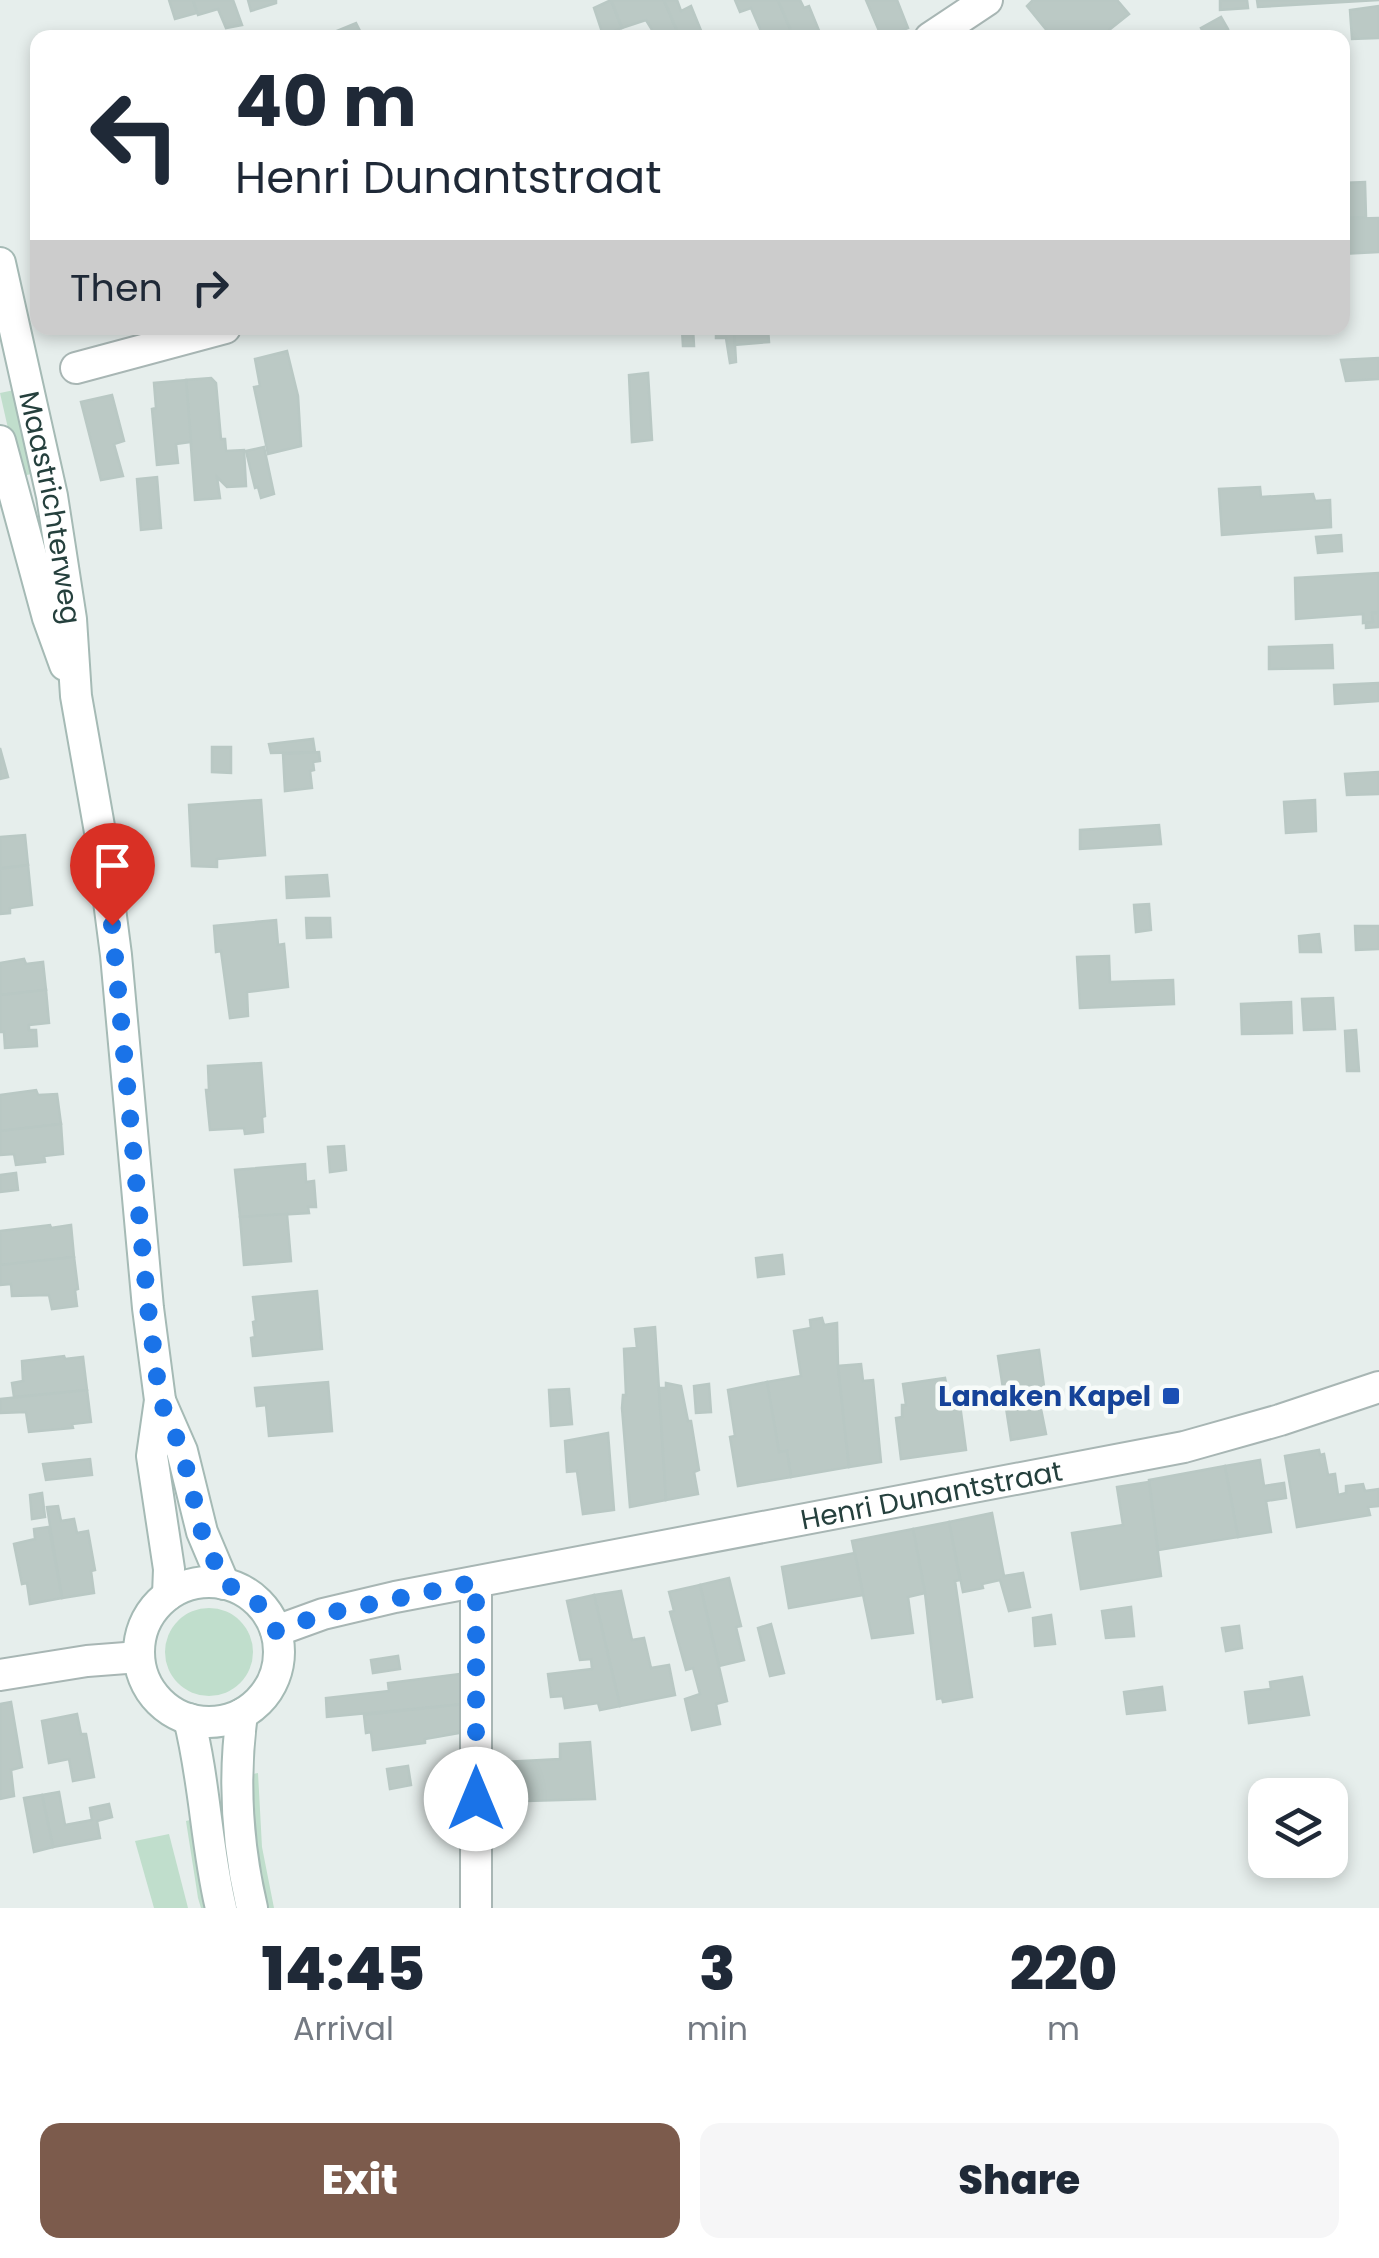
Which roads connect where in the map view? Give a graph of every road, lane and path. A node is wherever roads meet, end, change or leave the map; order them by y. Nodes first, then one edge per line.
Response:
1 (987, 0) edge
2 (942, 30) edge
3 (0, 263) edge
4 (200, 335) edge
5 (76, 368) dead end
6 (0, 441) edge
7 (76, 696) junction
8 (1379, 1387) edge
9 (160, 1400) junction
10 (476, 1582) junction
11 (224, 1584) junction
12 (168, 1595) junction
13 (276, 1631) junction
14 (139, 1657) junction
15 (0, 1674) edge
16 (242, 1714) junction
17 (189, 1719) junction
18 (222, 1908) edge
19 (252, 1908) edge
20 (476, 1908) edge

1 - 2 main road
3 - 7 main road, Maastrichterweg
4 - 5 main road
6 - 7 main road, Maastrichterweg
7 - 9 main road, Maastrichterweg
8 - 10 main road, Henri Dunantstraat
9 - 11 main road, Maastrichterweg
9 - 12 main road, Maastrichterweg
10 - 13 main road, Henri Dunantstraat
10 - 20 main road
11 - 12 main road
11 - 13 main road
12 - 14 main road
13 - 16 main road
14 - 15 main road
14 - 17 main road
16 - 17 main road
16 - 19 main road
17 - 18 main road

